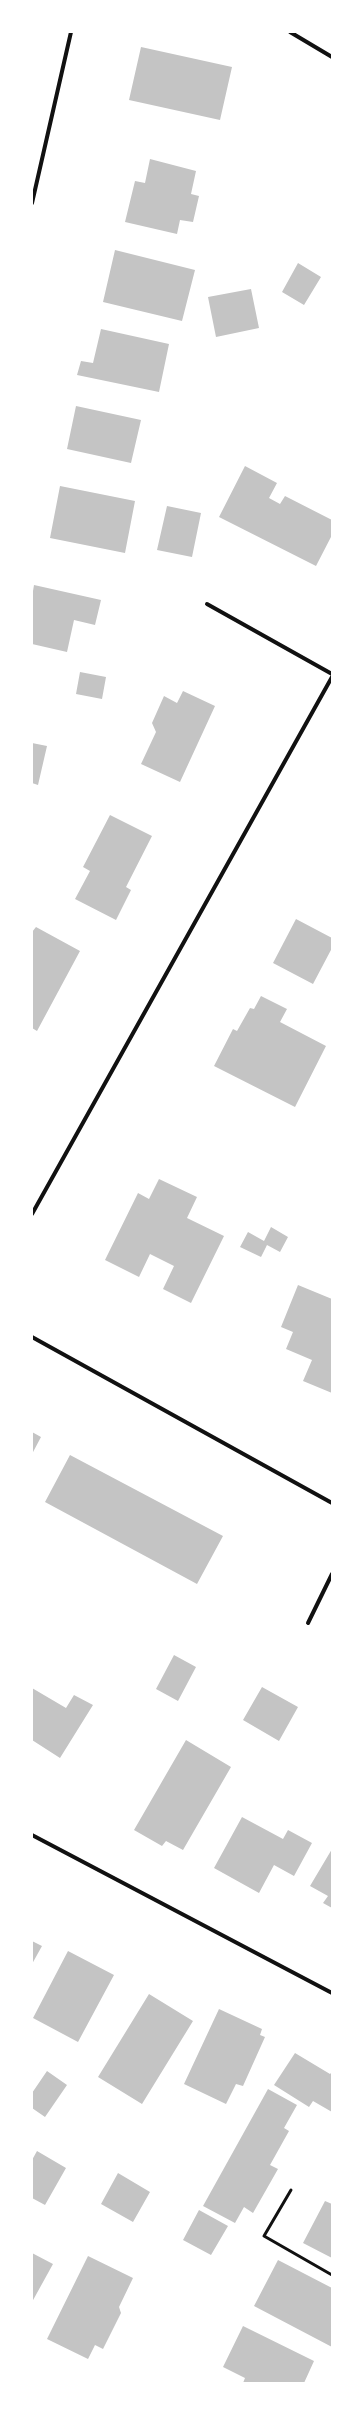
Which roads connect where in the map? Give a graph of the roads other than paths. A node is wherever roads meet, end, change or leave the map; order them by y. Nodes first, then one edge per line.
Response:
1 (71, 32) edge
2 (290, 32) edge
3 (332, 57) edge
4 (32, 203) edge
5 (207, 604) dead end
6 (332, 676) edge
7 (32, 1214) edge
8 (32, 1337) edge
9 (332, 1503) edge
10 (332, 1574) edge
11 (308, 1623) dead end
12 (32, 1835) edge
13 (332, 1993) edge
14 (291, 2190) dead end
15 (332, 2275) edge

1 - 4 street
2 - 3 street
5 - 6 street
6 - 7 street
8 - 9 street
10 - 11 street
12 - 13 street
14 - 15 lane

